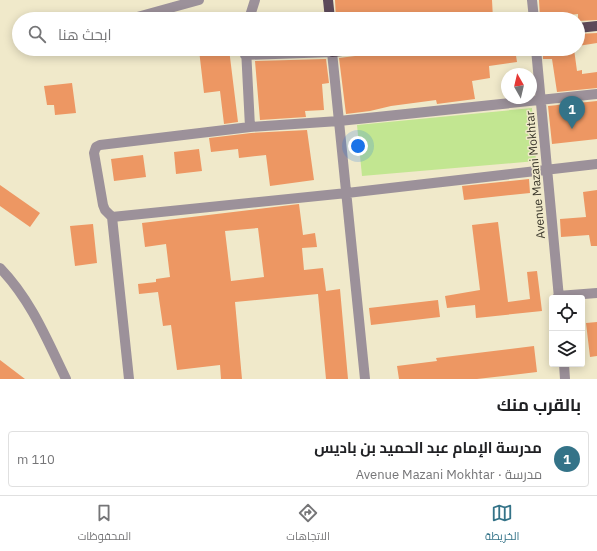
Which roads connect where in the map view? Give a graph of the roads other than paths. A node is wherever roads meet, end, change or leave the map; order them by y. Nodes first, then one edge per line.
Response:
1 (199, 0) edge
2 (255, 0) edge
3 (328, 0) edge
4 (532, 0) edge
5 (155, 12) edge
6 (251, 12) edge
7 (329, 12) edge
8 (533, 12) edge
9 (597, 26) edge
10 (585, 27) edge
11 (245, 56) edge
12 (333, 56) edge
13 (537, 56) edge
14 (597, 94) edge
15 (541, 101) junction
16 (339, 121) junction
17 (250, 127) junction
18 (597, 164) edge
19 (548, 170) junction
20 (347, 193) junction
21 (112, 218) junction
22 (0, 268) edge
23 (597, 292) edge
24 (558, 295) edge
25 (574, 295) edge
26 (564, 367) edge
27 (66, 379) edge
28 (129, 379) edge
29 (365, 379) edge
30 (565, 379) edge

1 - 5 street
2 - 6 street
3 - 7 main road
4 - 8 street
9 - 10 main road
11 - 17 street
12 - 16 street
13 - 15 street, Avenue Mazani Mokhtar
14 - 15 street
15 - 16 street
15 - 19 street, Avenue Mazani Mokhtar
16 - 17 street
16 - 20 street
17 - 21 street
18 - 19 street
19 - 20 street
19 - 24 street, Avenue Mazani Mokhtar
20 - 21 street
20 - 29 street
21 - 28 street
22 - 27 street
23 - 25 street
26 - 30 street

